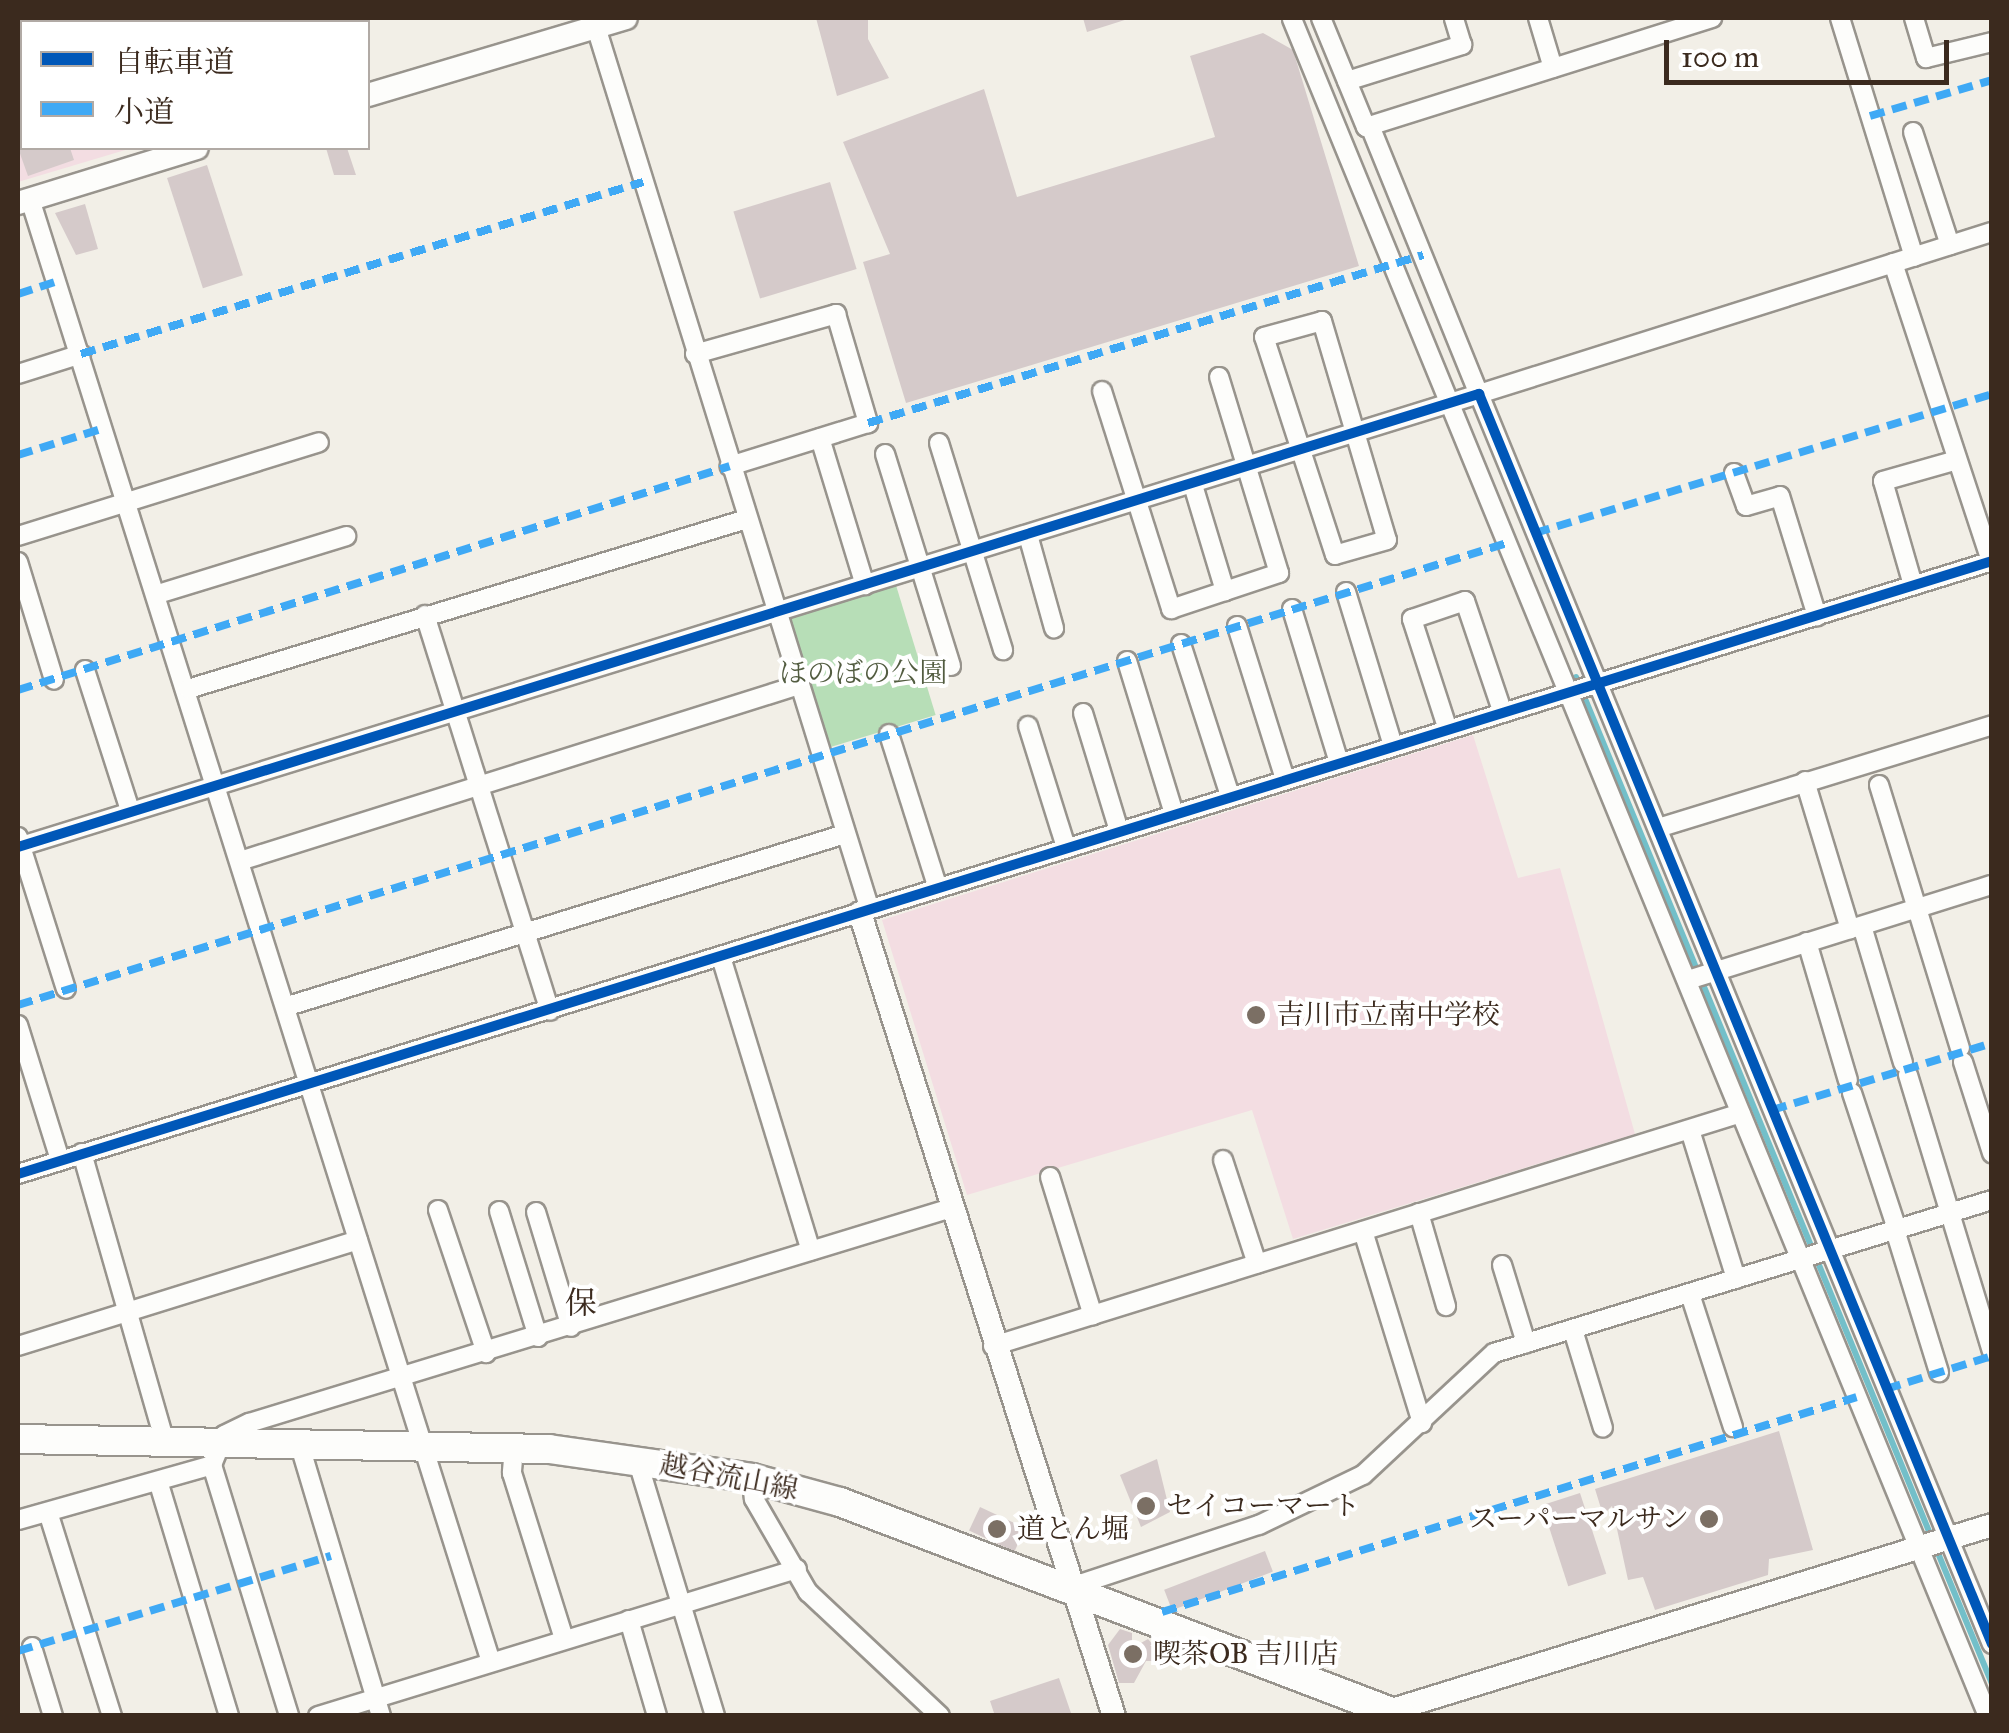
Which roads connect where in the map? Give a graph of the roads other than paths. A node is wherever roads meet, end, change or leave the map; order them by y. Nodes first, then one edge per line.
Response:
1 (626, 18) edge
2 (1320, 18) edge
3 (1454, 18) edge
4 (1538, 18) edge
5 (1712, 18) edge
6 (1840, 18) edge
7 (1914, 18) edge
8 (1292, 19) edge
9 (596, 27) junction
10 (1992, 42) edge
11 (1553, 68) junction
12 (1348, 82) junction
13 (370, 94) edge
14 (1370, 126) junction
15 (1913, 132) dead end
16 (190, 150) edge
17 (24, 201) edge
18 (1992, 232) edge
19 (1950, 245) junction
20 (1914, 256) junction
21 (1893, 262) junction
22 (80, 354) junction
23 (696, 354) junction
24 (18, 374) edge
25 (1220, 377) dead end
26 (1102, 390) dead end
27 (1466, 399) junction
28 (1356, 434) junction
29 (820, 438) junction
30 (319, 442) dead end
31 (939, 443) dead end
32 (1300, 451) junction
33 (885, 454) dead end
34 (1958, 460) junction
35 (730, 466) junction
36 (1247, 468) junction
37 (1734, 473) dead end
38 (1193, 485) junction
39 (1140, 500) junction
40 (128, 502) junction
41 (747, 518) junction
42 (1028, 535) junction
43 (18, 536) edge
44 (346, 536) dead end
45 (973, 552) junction
46 (1991, 561) edge
47 (18, 562) edge
48 (920, 568) junction
49 (865, 585) junction
50 (1913, 585) junction
51 (1224, 591) junction
52 (1346, 592) dead end
53 (158, 594) junction
54 (1292, 609) dead end
55 (777, 612) junction
56 (425, 615) junction
57 (1817, 616) junction
58 (1237, 626) dead end
59 (1054, 628) dead end
60 (1181, 644) dead end
61 (1003, 650) dead end
62 (1127, 661) dead end
63 (951, 666) dead end
64 (84, 670) dead end
65 (54, 680) dead end
66 (799, 684) junction
67 (188, 688) junction
68 (1584, 688) junction
69 (454, 710) junction
70 (1083, 712) dead end
71 (1503, 712) junction
72 (1028, 726) dead end
73 (1992, 726) edge
74 (1448, 730) junction
75 (889, 734) dead end
76 (1393, 746) junction
77 (1339, 762) junction
78 (1285, 779) junction
79 (1805, 781) junction
80 (218, 782) junction
81 (478, 785) junction
82 (1879, 785) dead end
83 (1230, 796) junction
84 (130, 810) junction
85 (1174, 814) junction
86 (1658, 828) junction
87 (1119, 831) junction
88 (845, 834) junction
89 (19, 842) edge
90 (1066, 847) junction
91 (243, 860) junction
92 (937, 885) junction
93 (1992, 885) edge
94 (1916, 909) junction
95 (864, 910) junction
96 (1856, 928) junction
97 (526, 932) junction
98 (1807, 942) junction
99 (721, 957) junction
100 (1715, 969) junction
101 (1688, 980) junction
102 (66, 989) dead end
103 (288, 1006) junction
104 (550, 1010) junction
105 (18, 1025) edge
106 (312, 1082) junction
107 (1741, 1113) junction
108 (1690, 1130) junction
109 (82, 1153) junction
110 (1992, 1153) edge
111 (60, 1160) junction
112 (1223, 1160) dead end
113 (18, 1174) edge
114 (1050, 1177) dead end
115 (1992, 1200) edge
116 (951, 1208) junction
117 (438, 1210) dead end
118 (499, 1210) dead end
119 (536, 1212) dead end
120 (1950, 1213) junction
121 (1419, 1214) junction
122 (1896, 1230) junction
123 (1363, 1231) junction
124 (358, 1240) junction
125 (1831, 1250) junction
126 (811, 1251) junction
127 (1802, 1258) junction
128 (1257, 1264) junction
129 (1502, 1265) dead end
130 (1736, 1279) junction
131 (1690, 1294) junction
132 (1446, 1306) dead end
133 (132, 1311) junction
134 (1092, 1316) junction
135 (571, 1327) junction
136 (1574, 1330) junction
137 (538, 1337) junction
138 (1526, 1344) junction
139 (18, 1346) edge
140 (993, 1346) junction
141 (1992, 1351) edge
142 (486, 1353) junction
143 (1940, 1372) dead end
144 (402, 1378) junction
145 (1422, 1423) junction
146 (1733, 1427) dead end
147 (1603, 1428) dead end
148 (18, 1439) edge
149 (165, 1443) junction
150 (300, 1446) junction
151 (424, 1446) junction
152 (514, 1448) junction
153 (214, 1455) junction
154 (637, 1459) junction
155 (752, 1478) junction
156 (159, 1484) junction
157 (48, 1512) junction
158 (18, 1520) edge
159 (1992, 1525) edge
160 (1949, 1539) junction
161 (1919, 1546) junction
162 (797, 1569) junction
163 (1067, 1588) junction
164 (682, 1604) junction
165 (629, 1620) junction
166 (564, 1640) junction
167 (1992, 1644) edge
168 (32, 1647) dead end
169 (491, 1662) junction
170 (378, 1707) edge
171 (1388, 1714) edge
172 (53, 1716) edge
173 (112, 1716) edge
174 (229, 1716) edge
175 (290, 1716) edge
176 (318, 1716) edge
177 (657, 1716) edge
178 (715, 1716) edge
179 (940, 1716) edge
180 (1114, 1716) edge
181 (1988, 1716) edge

1 - 9 street
2 - 12 street
3 - 12 street
4 - 11 street
5 - 11 street
6 - 20 street
7 - 10 street
8 - 27 street
9 - 13 street
9 - 23 street
11 - 14 street
12 - 14 street
14 - 27 street
15 - 19 street
16 - 17 street
17 - 22 street
18 - 19 street
19 - 20 street
20 - 21 street
21 - 27 street
21 - 34 street
22 - 24 street
22 - 40 street
23 - 29 street
23 - 35 street
25 - 36 street
26 - 39 street
27 - 28 street
27 - 68 street
27 - 68 street
28 - 32 street
28 - 32 street
28 - 32 street
29 - 35 street
29 - 49 street
30 - 40 street
31 - 45 street
32 - 36 street
33 - 48 street
34 - 46 street
34 - 50 street
35 - 41 street
36 - 38 street
36 - 51 street
37 - 57 street
38 - 39 street
38 - 51 street
39 - 42 street
39 - 51 street
40 - 43 street
40 - 53 street
41 - 55 street
41 - 56 street
42 - 45 street
42 - 59 street
44 - 53 street
45 - 48 street
45 - 61 street
46 - 50 street
47 - 65 street
48 - 49 street
48 - 63 street
49 - 55 street
50 - 57 street
52 - 76 street
53 - 67 street
54 - 77 street
55 - 66 street
55 - 69 street
56 - 67 street
56 - 69 street
57 - 68 street
58 - 78 street
60 - 83 street
62 - 85 street
64 - 84 street
66 - 81 street
66 - 88 street
67 - 80 street
68 - 71 street
68 - 86 street
68 - 101 street
69 - 80 street
69 - 81 street
70 - 87 street
71 - 74 street
71 - 74 street
72 - 90 street
73 - 79 street
74 - 76 street
75 - 92 street
76 - 77 street
77 - 78 street
78 - 83 street
79 - 86 street
79 - 96 street
80 - 84 street
80 - 91 street
81 - 91 street
81 - 97 street
82 - 94 street
83 - 85 street
84 - 89 street
85 - 87 street
86 - 100 street
87 - 90 street
88 - 95 street
88 - 97 street
89 - 102 street
90 - 92 street
91 - 103 street
92 - 95 street
93 - 94 street
94 - 96 street
94 - 110 street
95 - 99 street
95 - 116 street
96 - 98 street
96 - 120 street
97 - 103 street
97 - 104 street
98 - 100 street
98 - 122 street
99 - 104 street
99 - 126 street
100 - 101 street
100 - 125 street
101 - 107 street
103 - 106 street
104 - 106 street
105 - 111 street
106 - 109 street
106 - 124 street
107 - 108 street
107 - 127 street
108 - 121 street
108 - 130 street
109 - 111 street
109 - 133 street
111 - 113 street
112 - 128 street
114 - 134 street
115 - 120 street
116 - 126 street
116 - 140 street
117 - 142 street
118 - 137 street
119 - 135 street
120 - 122 street
120 - 141 street
121 - 123 street
121 - 132 street
122 - 125 street
122 - 143 street
123 - 128 street
123 - 145 street
124 - 133 street
124 - 144 street
125 - 127 street
125 - 160 street
126 - 135 street
127 - 130 street
127 - 161 street
128 - 134 street
129 - 138 street
130 - 131 street
131 - 136 street
131 - 146 street
133 - 139 street
133 - 149 street
134 - 140 street
135 - 137 street
136 - 138 street
136 - 147 street
137 - 142 street
138 - 145 street
140 - 163 street
142 - 144 street
144 - 151 street
144 - 153 street
145 - 163 street
148 - 149 main road, 越谷流山線
149 - 153 main road, 越谷流山線
150 - 151 main road, 越谷流山線
150 - 153 main road, 越谷流山線
150 - 170 street
151 - 152 main road, 越谷流山線
151 - 169 street
152 - 154 main road, 越谷流山線
152 - 166 street
153 - 156 street
153 - 175 street
154 - 155 main road, 越谷流山線
154 - 164 street
155 - 162 street
155 - 163 main road, 越谷流山線
156 - 157 street
156 - 174 street
157 - 158 street
157 - 173 street
159 - 160 street
160 - 161 street
160 - 167 street
161 - 171 street
161 - 181 street
162 - 164 street
162 - 179 street
163 - 171 main road, 越谷流山線
163 - 180 street
164 - 165 street
164 - 178 street
165 - 166 street
165 - 177 street
166 - 169 street
168 - 172 street
169 - 170 street
170 - 176 street

